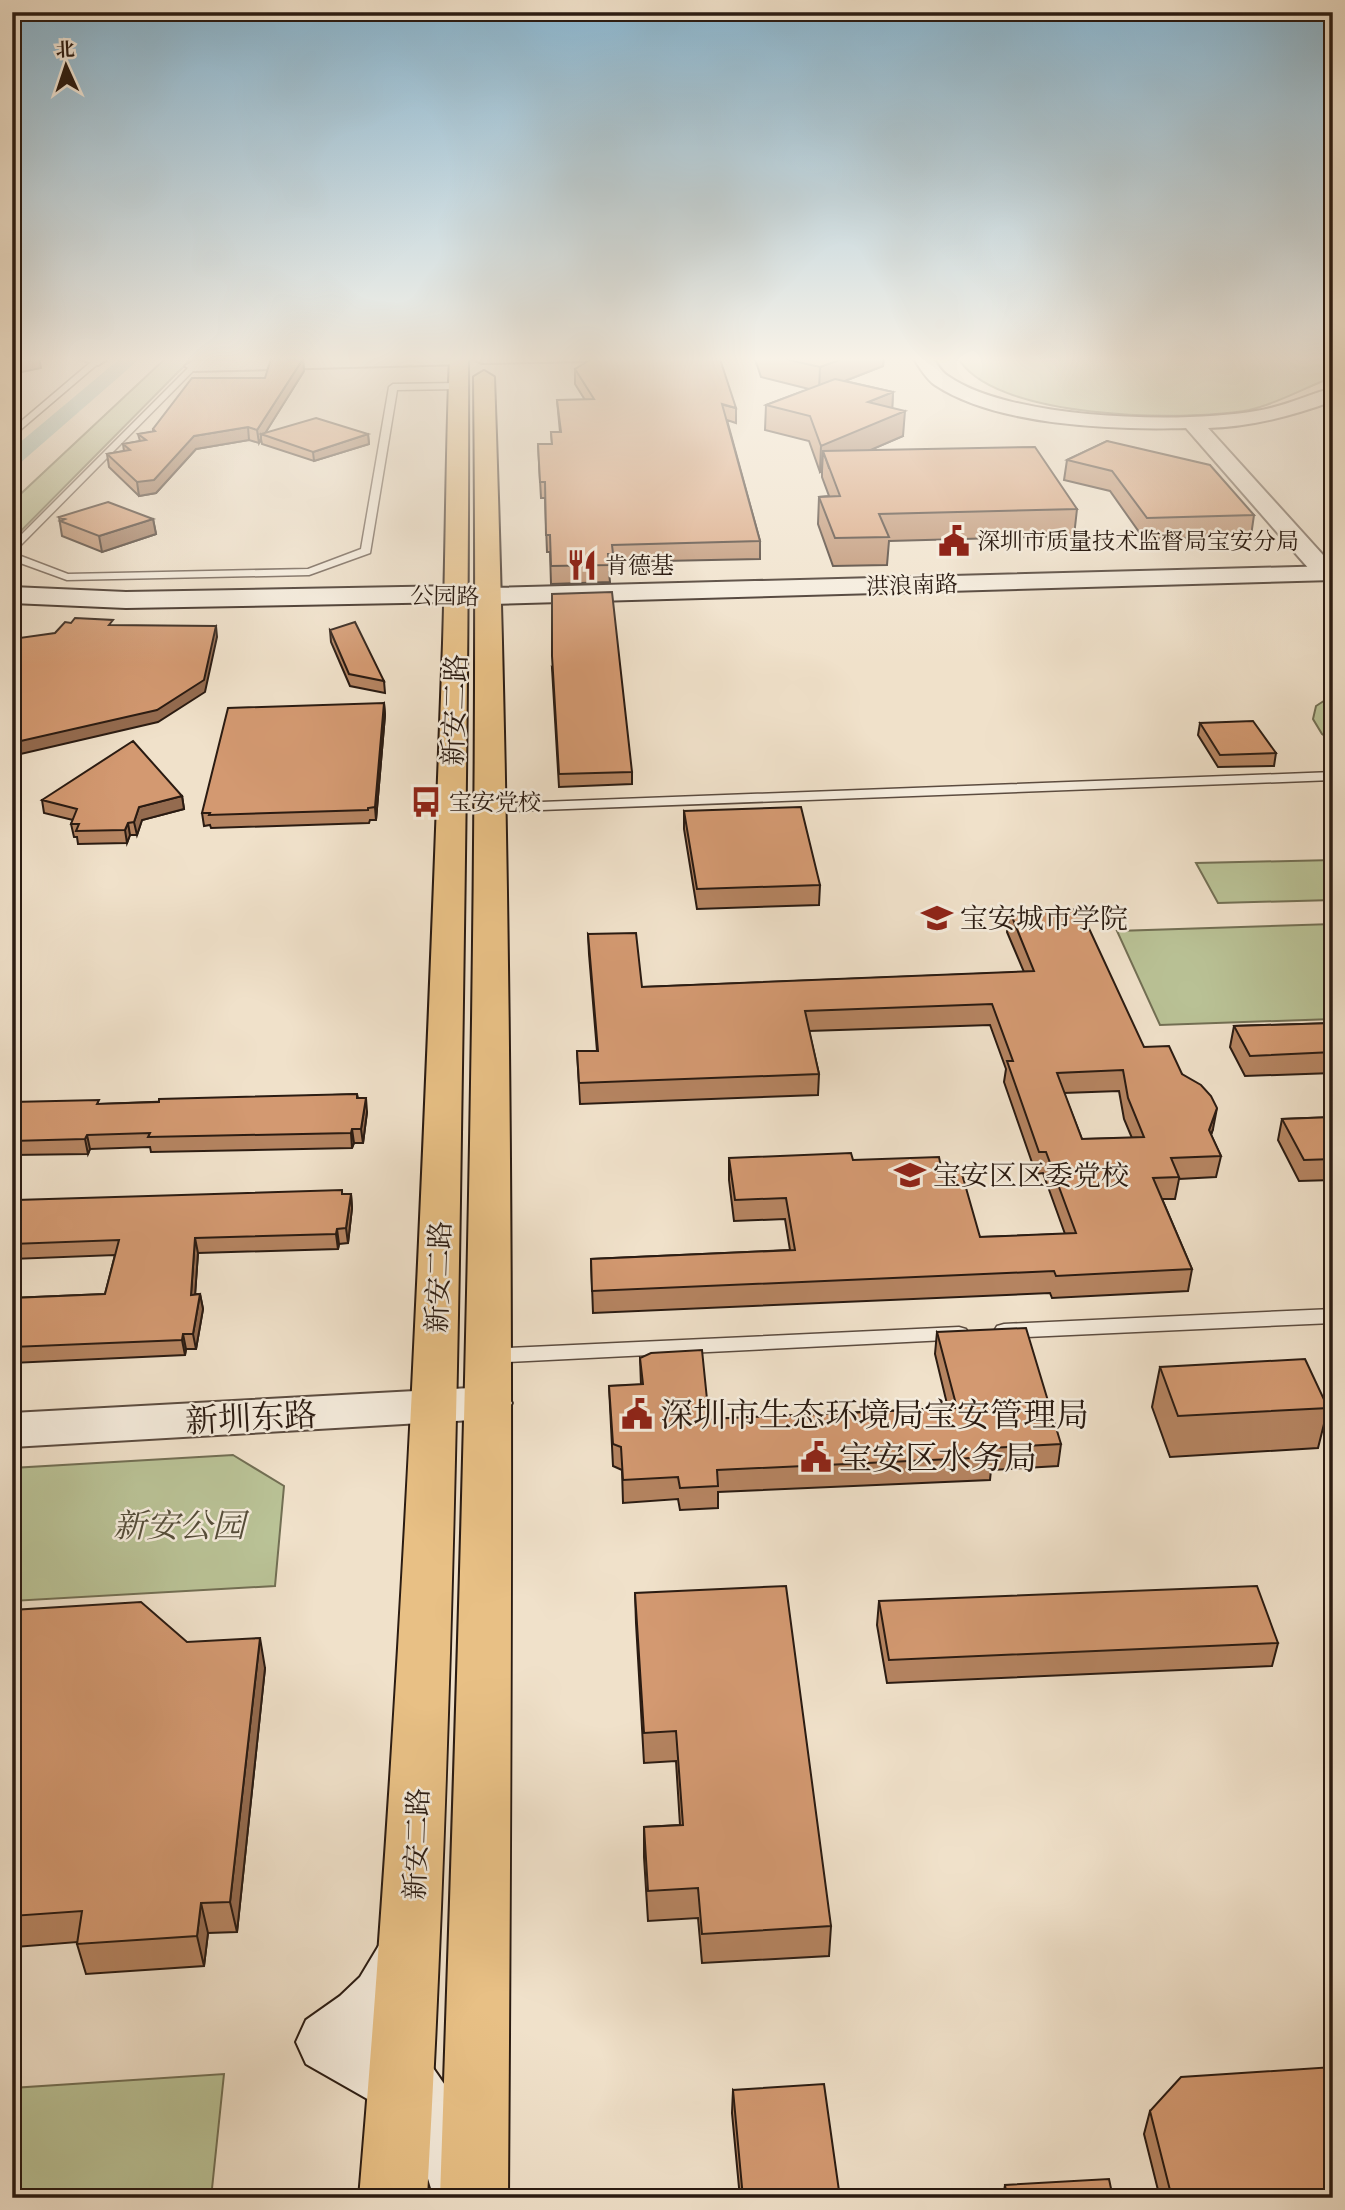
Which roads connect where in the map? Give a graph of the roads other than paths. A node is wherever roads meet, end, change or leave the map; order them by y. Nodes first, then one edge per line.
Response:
1 (101, 459) edge
2 (381, 459) edge
3 (469, 459) edge
4 (1225, 459) edge
5 (12, 550) edge
6 (12, 556) edge
7 (1329, 573) edge
8 (12, 595) edge
9 (468, 598) junction
10 (12, 606) edge
11 (1333, 776) edge
12 (491, 808) junction
13 (1333, 1316) edge
14 (489, 1356) junction
15 (489, 1403) junction
16 (434, 1407) junction
17 (12, 1430) edge
18 (412, 1933) junction
19 (401, 2082) junction
20 (393, 2198) edge
21 (464, 2198) edge
22 (474, 2198) edge

1 - 5 lane
2 - 6 lane
3 - 9 main road, 新安二路
4 - 7 main road
7 - 9 main road, 洪浪南路
8 - 9 main road, 公园路
9 - 10 main road, 公园路
9 - 12 main road, 新安二路
9 - 16 main road, 新安二路
11 - 12 lane
12 - 14 main road, 新安二路
13 - 14 lane
14 - 15 main road, 新安二路
15 - 16 main road, 新圳东路
15 - 22 main road, 新安二路
16 - 17 main road, 新圳东路
16 - 18 main road, 新安二路
18 - 19 main road, 新安二路
18 - 19 main road
19 - 20 main road, 新安二路
19 - 21 main road

